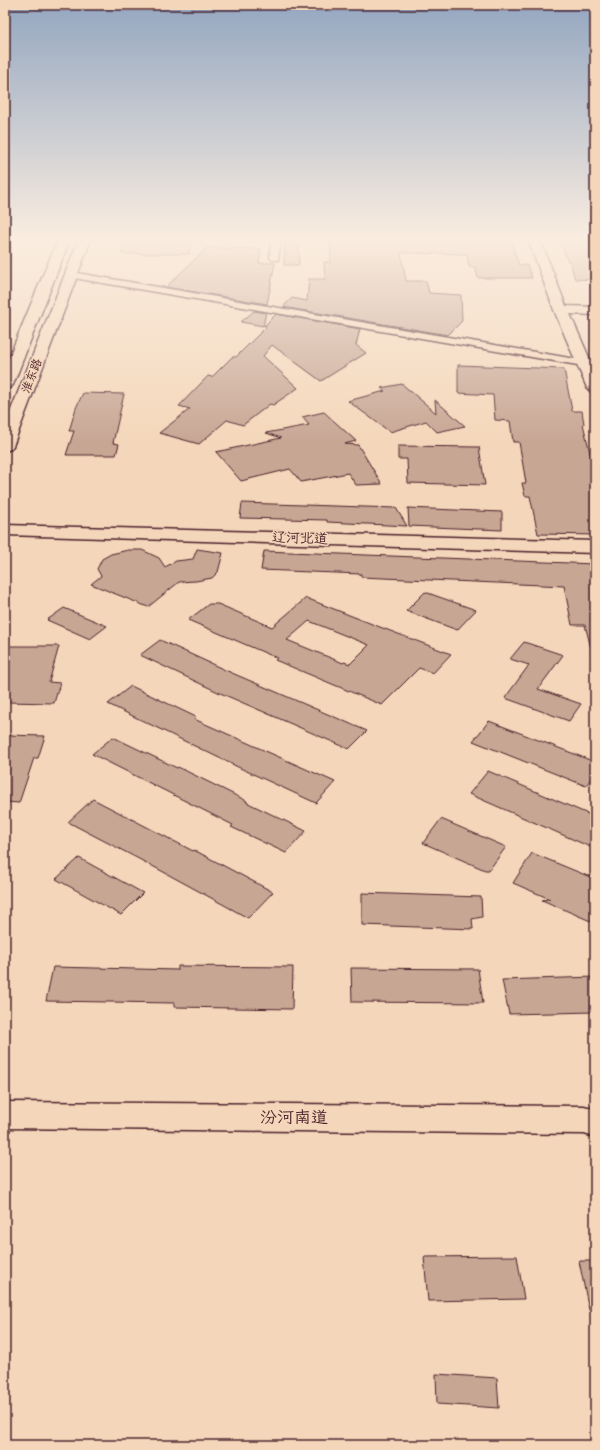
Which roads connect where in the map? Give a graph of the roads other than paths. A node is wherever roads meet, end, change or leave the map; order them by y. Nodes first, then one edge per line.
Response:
1 (37, 307) edge
2 (58, 307) edge
3 (249, 307) edge
4 (564, 307) edge
5 (565, 307) edge
6 (566, 310) junction
7 (595, 311) edge
8 (591, 367) edge
9 (5, 385) edge
10 (595, 388) edge
11 (5, 446) edge
12 (5, 530) edge
13 (595, 547) edge
14 (5, 1115) edge
15 (591, 1120) edge

1 - 9 main road, 淮东路
2 - 11 main road, 淮东路
3 - 8 street
4 - 6 main road
5 - 6 main road
6 - 7 main road
6 - 8 main road
8 - 10 main road
12 - 13 main road, 辽河北道
14 - 15 main road, 汾河南道

